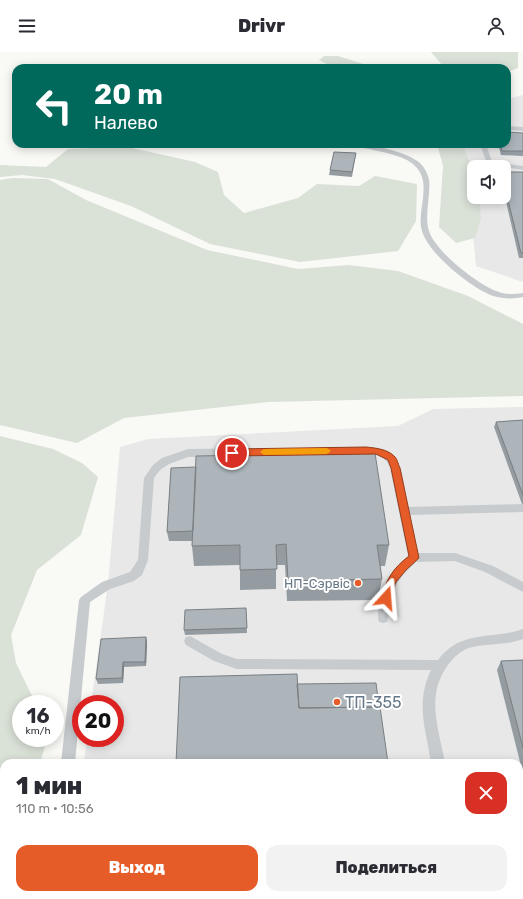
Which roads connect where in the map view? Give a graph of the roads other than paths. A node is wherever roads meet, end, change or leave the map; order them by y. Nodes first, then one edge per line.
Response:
1 (511, 128) edge
2 (523, 129) edge
3 (370, 148) edge
4 (484, 148) edge
5 (523, 168) edge
6 (523, 295) edge
7 (523, 508) edge
8 (404, 510) junction
9 (414, 558) junction
10 (523, 587) edge
11 (383, 618) dead end
12 (523, 634) edge
13 (190, 641) dead end
14 (440, 665) junction
15 (68, 759) edge
16 (437, 759) edge

1 - 2 lane
3 - 6 lane
4 - 5 lane
7 - 8 lane
8 - 9 lane
8 - 15 lane
9 - 10 lane
9 - 11 lane
12 - 14 lane
13 - 14 lane
14 - 16 lane

